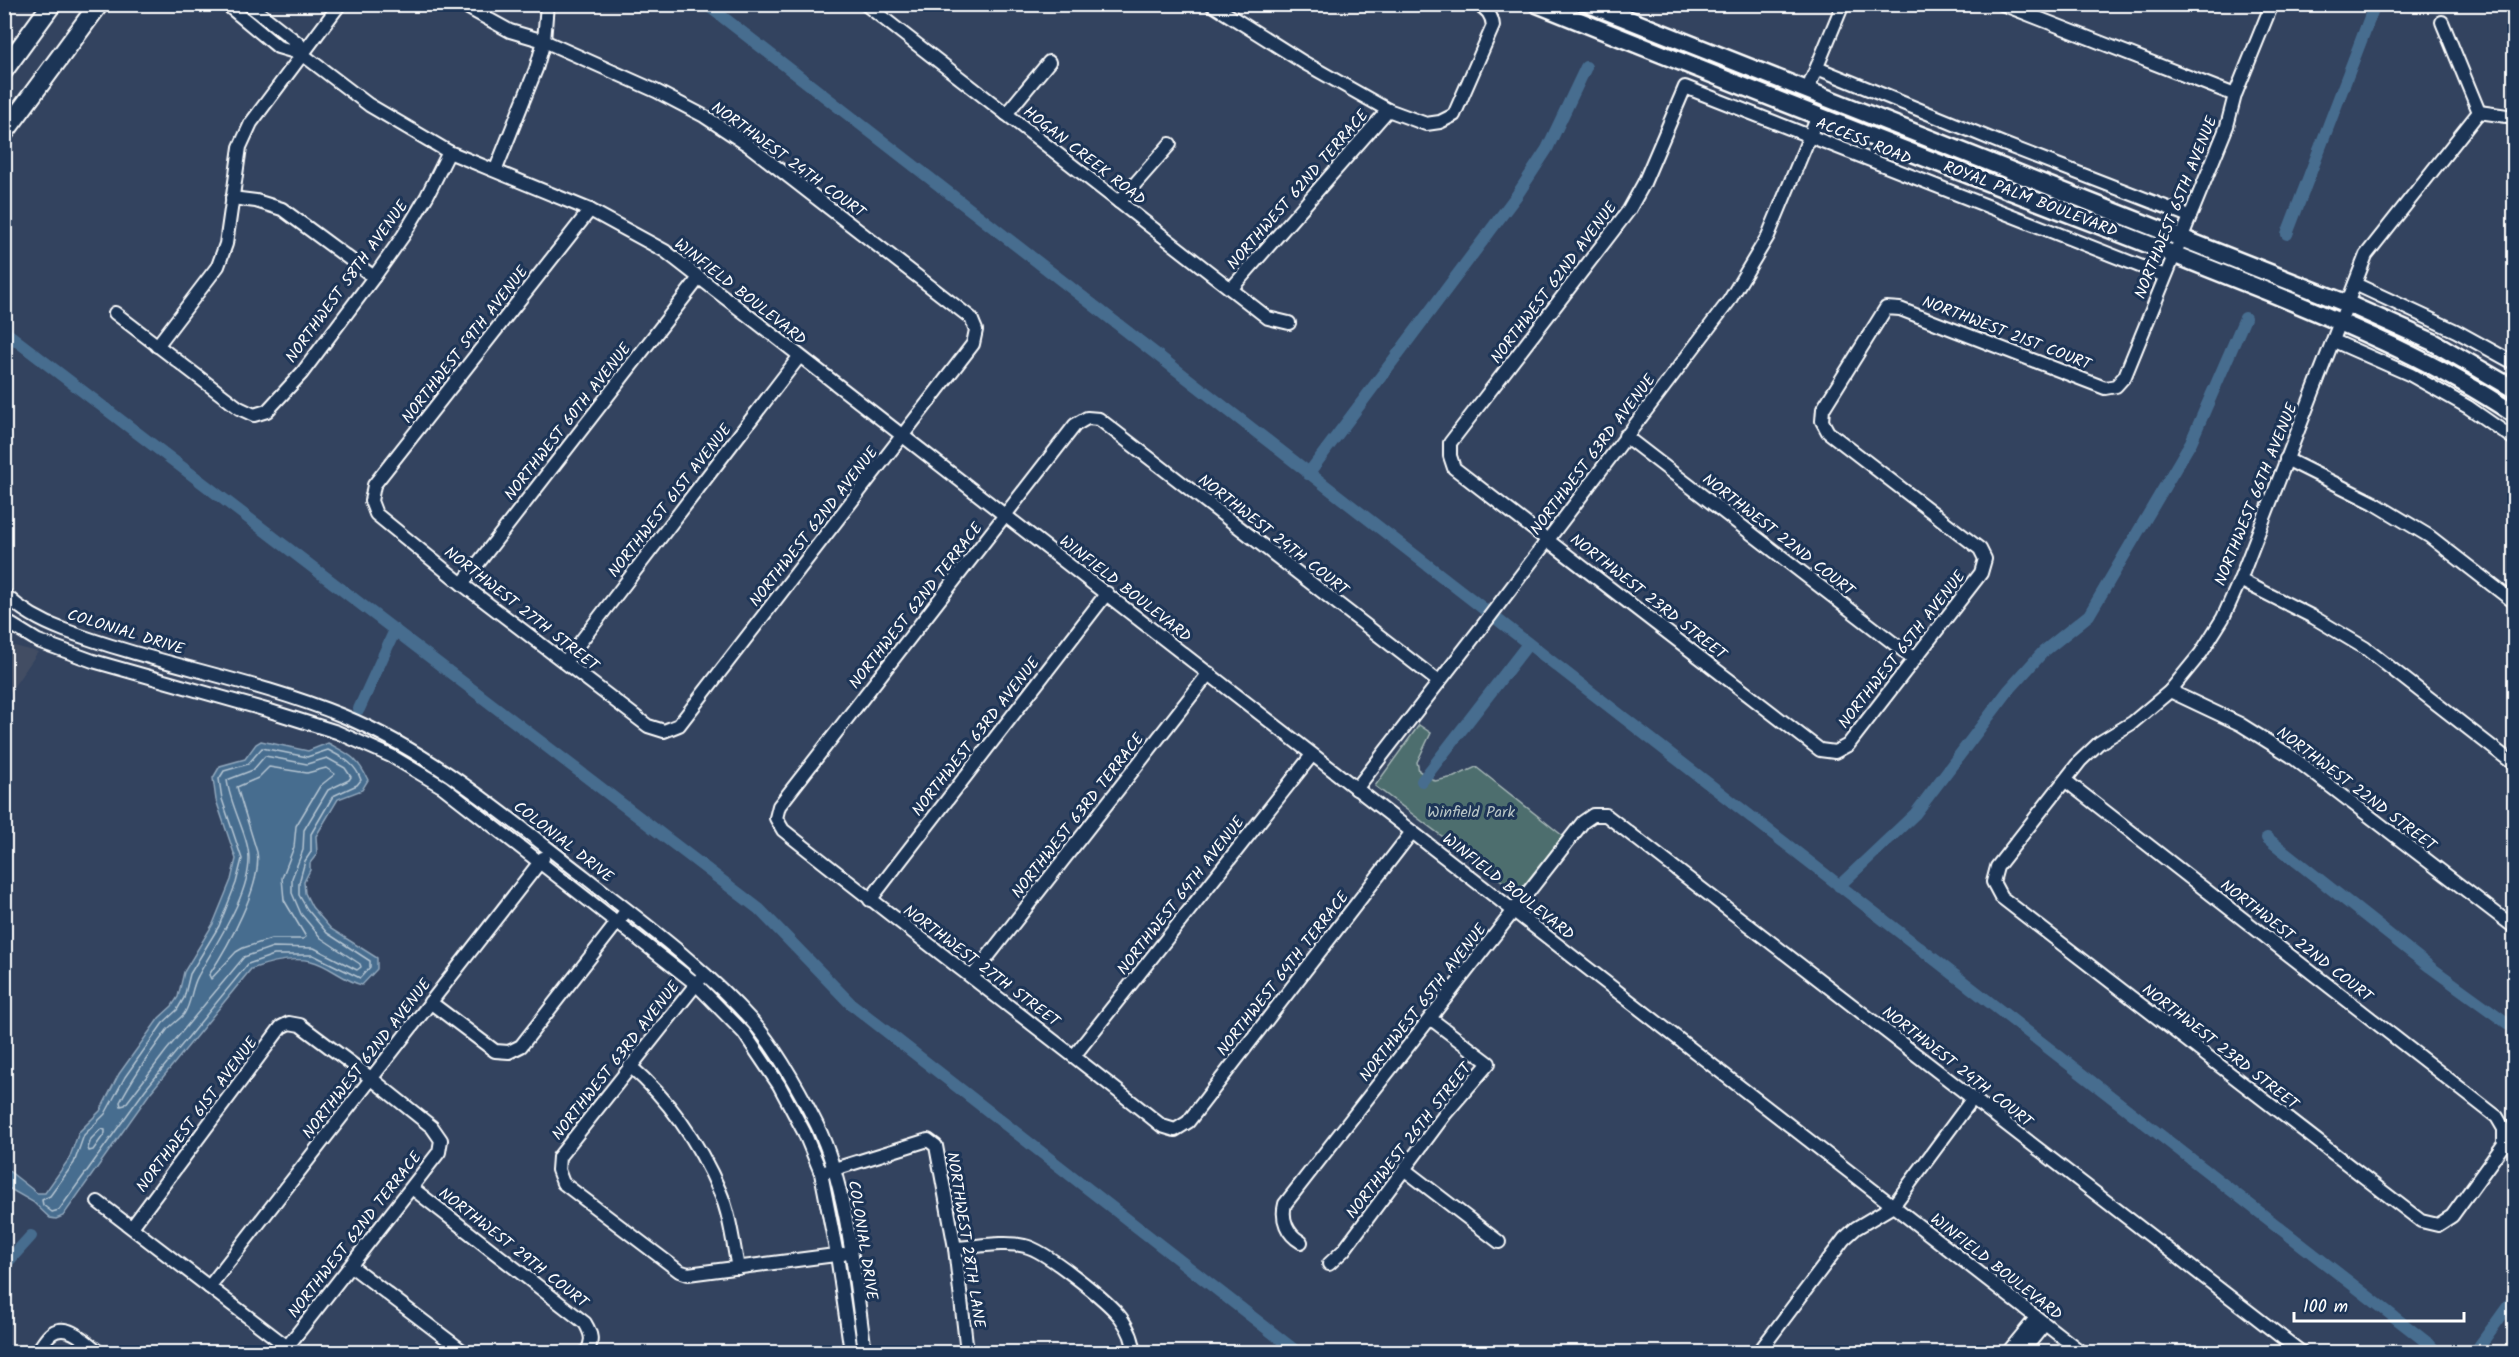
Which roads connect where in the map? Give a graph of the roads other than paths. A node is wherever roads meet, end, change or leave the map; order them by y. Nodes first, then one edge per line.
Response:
1 (52, 4) edge
2 (99, 4) edge
3 (226, 4) edge
4 (248, 4) edge
5 (340, 4) edge
6 (461, 4) edge
7 (547, 4) edge
8 (865, 4) edge
9 (1212, 4) edge
10 (1477, 4) edge
11 (1537, 4) edge
12 (1589, 4) edge
13 (1842, 4) edge
14 (2002, 4) edge
15 (2272, 4) edge
16 (2442, 22) dead end
17 (543, 41) junction
18 (302, 54) junction
19 (1049, 62) dead end
20 (1817, 68) junction
21 (4, 70) edge
22 (1685, 87) joint
23 (1808, 91) junction
24 (2235, 95) junction
25 (1779, 101) junction
26 (1388, 110) junction
27 (1854, 110) junction
28 (2479, 112) junction
29 (1006, 114) junction
30 (1818, 116) junction
31 (2514, 117) edge
32 (4, 133) edge
33 (1809, 136) junction
34 (1170, 144) dead end
35 (449, 152) junction
36 (496, 169) junction
37 (232, 198) junction
38 (1119, 201) junction
39 (590, 210) junction
40 (2189, 216) junction
41 (2181, 237) junction
42 (2174, 254) junction
43 (2164, 276) junction
44 (374, 277) junction
45 (699, 278) junction
46 (2355, 284) junction
47 (1231, 289) junction
48 (2348, 304) junction
49 (115, 313) dead end
50 (2341, 322) junction
51 (1289, 323) dead end
52 (976, 330) joint
53 (2334, 341) junction
54 (158, 346) junction
55 (800, 357) junction
56 (2514, 363) edge
57 (2116, 386) joint
58 (2514, 388) edge
59 (2514, 414) edge
60 (1087, 418) joint
61 (1625, 436) junction
62 (903, 437) junction
63 (2514, 439) edge
64 (1450, 456) joint
65 (2286, 459) junction
66 (371, 501) joint
67 (1006, 515) junction
68 (1548, 539) junction
69 (1985, 559) joint
70 (2240, 580) junction
71 (462, 584) junction
72 (1107, 593) junction
73 (4, 594) edge
74 (2514, 602) edge
75 (4, 620) edge
76 (1914, 659) junction
77 (565, 662) junction
78 (188, 666) junction
79 (1209, 674) junction
80 (1439, 682) junction
81 (183, 686) junction
82 (2170, 691) junction
83 (276, 692) junction
84 (270, 711) junction
85 (343, 716) junction
86 (664, 730) joint
87 (337, 732) junction
88 (1834, 752) joint
89 (1312, 755) junction
90 (2514, 764) edge
91 (2066, 781) junction
92 (1356, 789) junction
93 (1593, 815) joint
94 (776, 818) joint
95 (1412, 832) junction
96 (550, 850) junction
97 (539, 862) junction
98 (1993, 882) joint
99 (870, 900) junction
100 (626, 910) junction
101 (1514, 910) junction
102 (618, 921) junction
103 (2514, 927) edge
104 (705, 973) junction
105 (972, 977) junction
106 (696, 984) junction
107 (430, 1002) junction
108 (1431, 1019) junction
109 (1074, 1056) junction
110 (630, 1066) junction
111 (372, 1079) junction
112 (1973, 1098) junction
113 (1175, 1130) joint
114 (835, 1169) junction
115 (1404, 1170) junction
116 (821, 1173) junction
117 (412, 1188) junction
118 (98, 1202) dead end
119 (1893, 1206) junction
120 (2438, 1225) joint
121 (132, 1227) junction
122 (1301, 1242) dead end
123 (1499, 1242) dead end
124 (955, 1248) junction
125 (851, 1253) junction
126 (837, 1255) junction
127 (1329, 1264) dead end
128 (351, 1266) junction
129 (738, 1268) junction
130 (209, 1287) junction
131 (2040, 1322) junction
132 (291, 1350) edge
133 (859, 1352) edge
134 (37, 1353) edge
135 (99, 1353) edge
136 (464, 1353) edge
137 (586, 1353) edge
138 (967, 1353) edge
139 (1134, 1353) edge
140 (1759, 1353) edge
141 (2008, 1353) edge
142 (2022, 1353) edge
143 (2080, 1353) edge
144 (2301, 1353) edge

1 - 21 main road
2 - 32 main road
3 - 18 street, WINFIELD BOULEVARD
4 - 18 street, WINFIELD BOULEVARD
5 - 18 street
6 - 17 street, NORTHWEST 24TH COURT
7 - 17 street
8 - 29 street, HOGAN CREEK ROAD
9 - 26 street
10 - 26 street
11 - 25 main road, ROYAL PALM BOULEVARD
12 - 23 main road, ROYAL PALM BOULEVARD
13 - 20 street
14 - 24 street
15 - 24 street, NORTHWEST 65TH AVENUE
16 - 28 street
17 - 36 street
17 - 52 street, NORTHWEST 24TH COURT
18 - 35 street, WINFIELD BOULEVARD
18 - 37 street
19 - 29 street
20 - 23 street
20 - 40 street
22 - 33 street, ACCESS ROAD
22 - 64 street, NORTHWEST 62ND AVENUE
23 - 25 main road
23 - 27 main road, ROYAL PALM BOULEVARD
24 - 40 street, NORTHWEST 65TH AVENUE
25 - 30 main road, ROYAL PALM BOULEVARD
26 - 47 street, NORTHWEST 62ND TERRACE
27 - 30 main road
27 - 41 main road, ROYAL PALM BOULEVARD
28 - 31 street
28 - 46 street, NORTHWEST 66TH AVENUE
29 - 38 street, HOGAN CREEK ROAD
30 - 33 street, NORTHWEST 63RD AVENUE
30 - 42 main road, ROYAL PALM BOULEVARD
33 - 43 street, ACCESS ROAD
33 - 61 street, NORTHWEST 63RD AVENUE
34 - 38 street
35 - 36 street, WINFIELD BOULEVARD
35 - 44 street, NORTHWEST 58TH AVENUE
36 - 39 street, WINFIELD BOULEVARD
37 - 44 street
37 - 54 street
38 - 47 street, HOGAN CREEK ROAD
39 - 45 street, WINFIELD BOULEVARD
39 - 66 street, NORTHWEST 59TH AVENUE
40 - 41 street, NORTHWEST 65TH AVENUE
41 - 42 street, NORTHWEST 65TH AVENUE
41 - 48 main road, ROYAL PALM BOULEVARD
42 - 43 street, NORTHWEST 65TH AVENUE
42 - 50 main road, ROYAL PALM BOULEVARD
43 - 57 street, NORTHWEST 65TH AVENUE
44 - 54 street, NORTHWEST 58TH AVENUE
45 - 55 street, WINFIELD BOULEVARD
45 - 71 street, NORTHWEST 60TH AVENUE
46 - 48 street, NORTHWEST 66TH AVENUE
46 - 56 street
47 - 51 street, HOGAN CREEK ROAD
48 - 50 street, NORTHWEST 66TH AVENUE
48 - 58 main road, ROYAL PALM BOULEVARD
49 - 54 street
50 - 53 street, NORTHWEST 66TH AVENUE
50 - 59 main road, ROYAL PALM BOULEVARD
52 - 62 street, NORTHWEST 62ND AVENUE
53 - 63 street
53 - 65 street, NORTHWEST 66TH AVENUE
55 - 62 street, WINFIELD BOULEVARD
55 - 77 street, NORTHWEST 61ST AVENUE
57 - 69 street, NORTHWEST 21ST COURT
60 - 67 street, NORTHWEST 62ND TERRACE
60 - 80 street, NORTHWEST 24TH COURT
61 - 68 street, NORTHWEST 63RD AVENUE
61 - 76 street, NORTHWEST 22ND COURT
62 - 67 street, WINFIELD BOULEVARD
62 - 86 street, NORTHWEST 62ND AVENUE
64 - 68 street, NORTHWEST 23RD STREET
65 - 70 street, NORTHWEST 66TH AVENUE
65 - 74 street
66 - 71 street, NORTHWEST 27TH STREET
67 - 72 street, WINFIELD BOULEVARD
67 - 94 street, NORTHWEST 62ND TERRACE
68 - 80 street, NORTHWEST 63RD AVENUE
68 - 88 street, NORTHWEST 23RD STREET
69 - 76 street, NORTHWEST 65TH AVENUE
70 - 82 street, NORTHWEST 66TH AVENUE
70 - 90 street
71 - 77 street, NORTHWEST 27TH STREET
72 - 79 street, WINFIELD BOULEVARD
72 - 99 street, NORTHWEST 63RD AVENUE
73 - 78 street, COLONIAL DRIVE
75 - 81 street, COLONIAL DRIVE
76 - 88 street, NORTHWEST 65TH AVENUE
77 - 86 street, NORTHWEST 27TH STREET
78 - 81 street
78 - 83 street, COLONIAL DRIVE
79 - 89 street, WINFIELD BOULEVARD
79 - 105 street, NORTHWEST 63RD TERRACE
80 - 92 street, NORTHWEST 63RD AVENUE
81 - 84 street, COLONIAL DRIVE
82 - 91 street, NORTHWEST 66TH AVENUE
82 - 103 street, NORTHWEST 22ND STREET
83 - 84 street
83 - 85 street, COLONIAL DRIVE
84 - 87 street, COLONIAL DRIVE
85 - 87 street
85 - 96 street, COLONIAL DRIVE
87 - 97 street, COLONIAL DRIVE
89 - 92 street, WINFIELD BOULEVARD
89 - 109 street, NORTHWEST 64TH AVENUE
91 - 98 street, NORTHWEST 66TH AVENUE
91 - 120 street, NORTHWEST 22ND COURT
92 - 95 street, WINFIELD BOULEVARD
93 - 101 street, NORTHWEST 65TH AVENUE
93 - 112 street, NORTHWEST 24TH COURT
94 - 99 street, NORTHWEST 27TH STREET
95 - 101 street, WINFIELD BOULEVARD
95 - 113 street, NORTHWEST 64TH TERRACE
96 - 97 street, NORTHWEST 62ND AVENUE
96 - 100 street, COLONIAL DRIVE
97 - 102 street, COLONIAL DRIVE
97 - 107 street, NORTHWEST 62ND AVENUE
98 - 120 street, NORTHWEST 23RD STREET
99 - 105 street, NORTHWEST 27TH STREET
100 - 102 street
100 - 104 street, COLONIAL DRIVE
101 - 108 street, NORTHWEST 65TH AVENUE
101 - 119 street, WINFIELD BOULEVARD
102 - 106 street, COLONIAL DRIVE
102 - 107 street
104 - 106 street, NORTHWEST 63RD AVENUE
104 - 114 street, COLONIAL DRIVE
105 - 109 street, NORTHWEST 27TH STREET
106 - 110 street, NORTHWEST 63RD AVENUE
106 - 116 street, COLONIAL DRIVE
107 - 111 street, NORTHWEST 62ND AVENUE
108 - 115 street, NORTHWEST 26TH STREET
108 - 122 street, NORTHWEST 65TH AVENUE
109 - 113 street, NORTHWEST 27TH STREET
110 - 129 street
110 - 129 street, NORTHWEST 63RD AVENUE
111 - 117 street, NORTHWEST 62ND TERRACE
111 - 121 street, NORTHWEST 61ST AVENUE
111 - 130 street, NORTHWEST 62ND AVENUE
112 - 119 street
112 - 144 street, NORTHWEST 24TH COURT
114 - 116 street, NORTHWEST 28TH LANE
114 - 124 street, NORTHWEST 28TH LANE
114 - 125 street, COLONIAL DRIVE
115 - 123 street
115 - 127 street, NORTHWEST 26TH STREET
116 - 126 street, COLONIAL DRIVE
117 - 128 street, NORTHWEST 62ND TERRACE
117 - 137 street, NORTHWEST 29TH COURT
118 - 121 street
119 - 131 street, WINFIELD BOULEVARD
119 - 140 street
121 - 130 street
124 - 138 street, NORTHWEST 28TH LANE
124 - 139 street
125 - 126 street
125 - 133 street, COLONIAL DRIVE
126 - 129 street
126 - 133 street, COLONIAL DRIVE
128 - 132 street, NORTHWEST 62ND TERRACE
128 - 136 street
130 - 132 street
131 - 141 street
131 - 142 street
131 - 143 street, WINFIELD BOULEVARD
134 - 135 street

